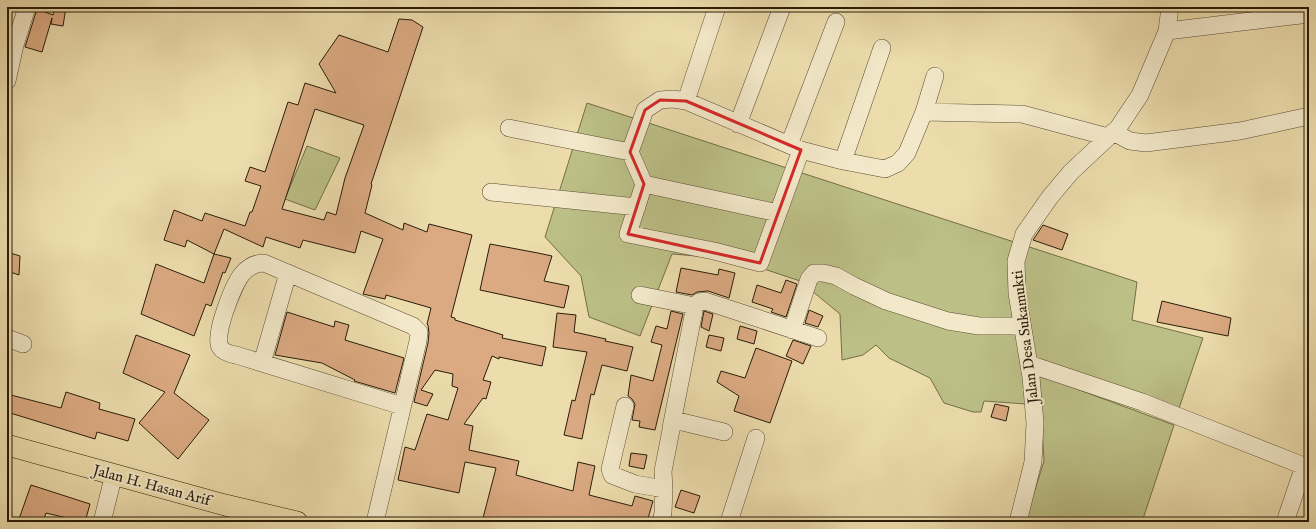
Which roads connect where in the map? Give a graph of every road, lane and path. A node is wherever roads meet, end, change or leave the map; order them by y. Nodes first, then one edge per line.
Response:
1 (27, 7) edge
2 (718, 7) edge
3 (782, 7) edge
4 (1170, 7) edge
5 (1309, 14) edge
6 (836, 22) dead end
7 (1167, 31) junction
8 (882, 48) dead end
9 (935, 76) dead end
10 (7, 81) edge
11 (686, 101) junction
12 (924, 112) junction
13 (1309, 116) edge
14 (738, 124) junction
15 (509, 128) dead end
16 (1111, 134) junction
17 (795, 148) junction
18 (630, 152) junction
19 (843, 161) junction
20 (644, 184) junction
21 (490, 192) dead end
22 (637, 208) junction
23 (778, 213) junction
24 (288, 273) junction
25 (640, 295) dead end
26 (695, 306) junction
27 (1022, 326) junction
28 (792, 330) junction
29 (818, 338) dead end
30 (262, 363) junction
31 (1029, 364) junction
32 (402, 406) junction
33 (625, 406) dead end
34 (671, 428) junction
35 (724, 432) dead end
36 (756, 438) dead end
37 (7, 445) edge
38 (114, 474) junction
39 (664, 489) junction
40 (102, 522) edge
41 (297, 522) edge
42 (375, 522) edge
43 (661, 522) edge
44 (729, 522) edge
45 (1018, 522) edge
46 (1285, 522) edge

1 - 10 street
2 - 11 street
3 - 14 street
4 - 7 street, Jalan Desa Sukamukti
5 - 7 street
6 - 17 street
7 - 16 street, Jalan Desa Sukamukti
8 - 19 street
9 - 12 street
11 - 14 street
11 - 18 street
12 - 16 street
12 - 19 street
13 - 16 street
14 - 17 street
15 - 18 street
16 - 27 street, Jalan Desa Sukamukti
17 - 19 street
17 - 23 street
18 - 20 street
20 - 22 street
20 - 23 street
21 - 22 street
22 - 23 street
24 - 30 street
24 - 30 street
24 - 32 street
25 - 26 street
26 - 28 street
26 - 34 street
27 - 28 street
27 - 31 street, Jalan Desa Sukamukti
28 - 29 street
30 - 32 street
31 - 45 street, Jalan Desa Sukamukti
31 - 46 street
32 - 42 street
33 - 39 street
34 - 35 street
34 - 39 street
36 - 44 street
37 - 38 main road, Jalan H. Hasan Arif
38 - 40 street
38 - 41 main road, Jalan H. Hasan Arif
39 - 43 street

